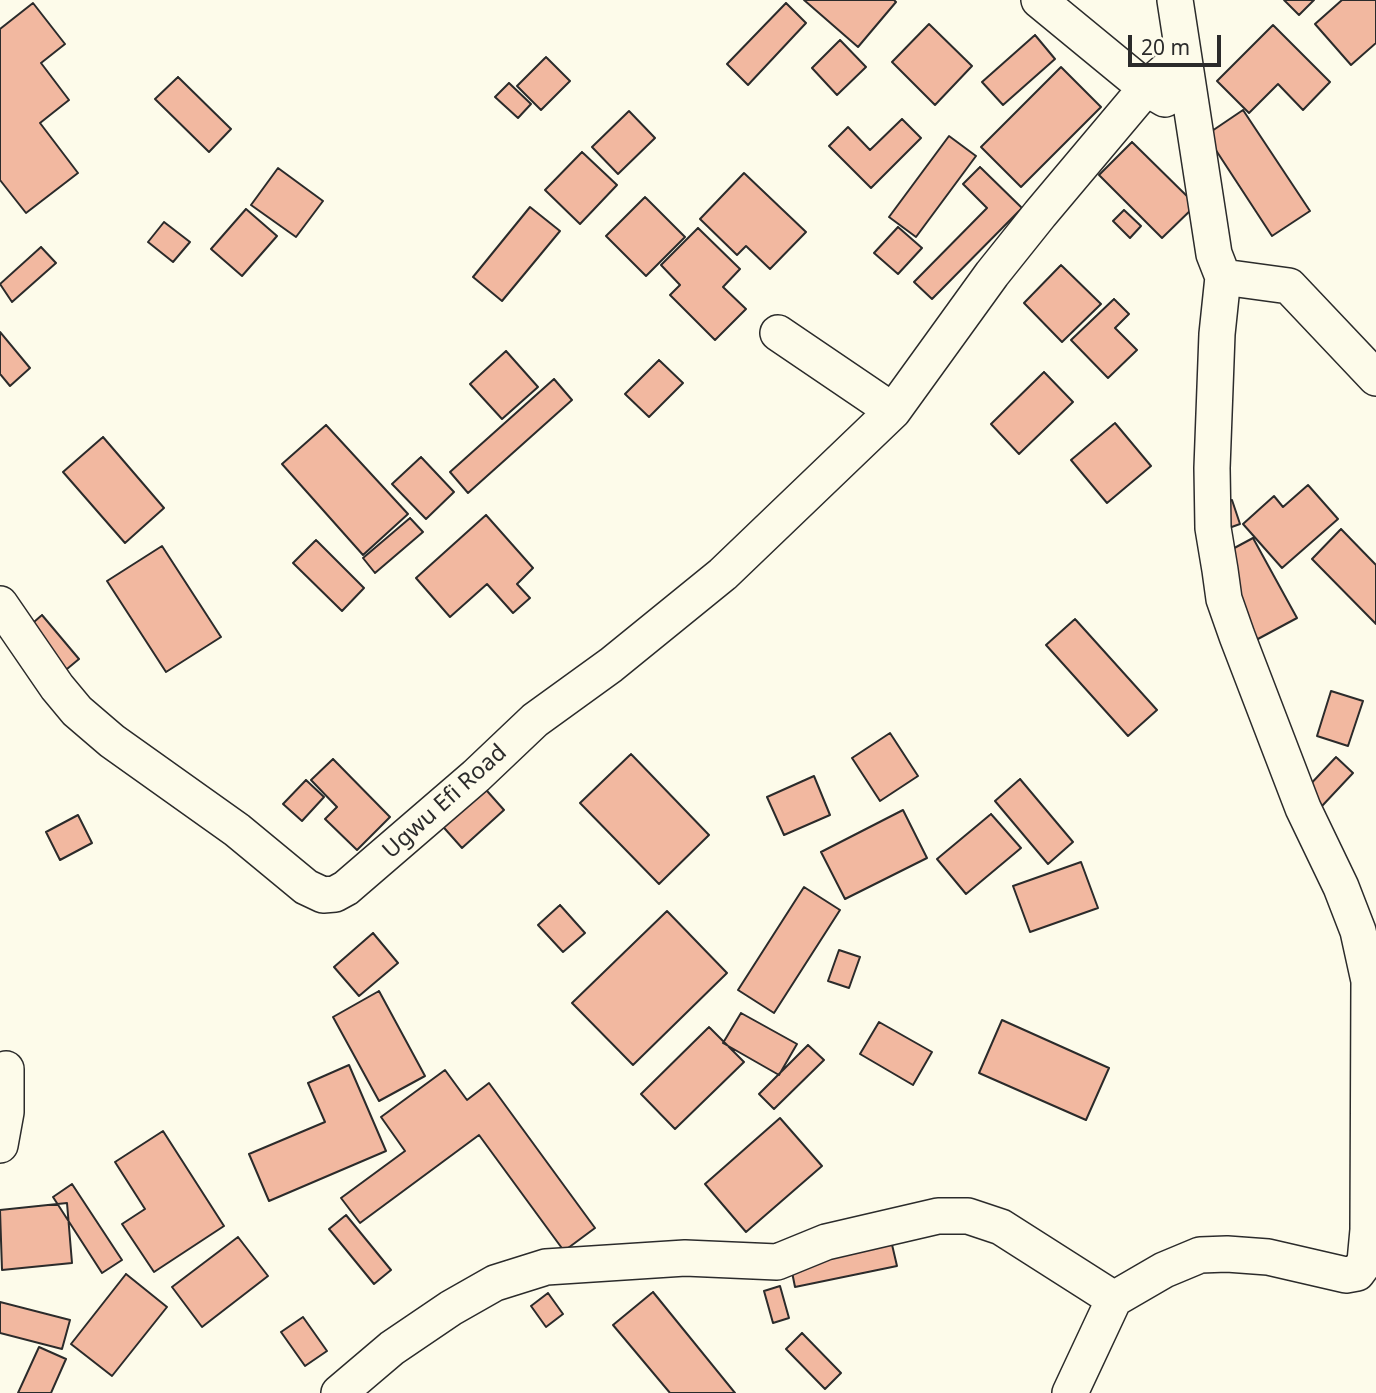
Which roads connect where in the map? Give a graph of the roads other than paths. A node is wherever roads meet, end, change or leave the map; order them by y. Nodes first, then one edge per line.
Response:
1 (1039, 0) edge
2 (1175, 0) edge
3 (1184, 62) junction
4 (1146, 89) junction
5 (1194, 121) junction
6 (1223, 277) junction
7 (778, 333) dead end
8 (1376, 379) edge
9 (893, 411) junction
10 (0, 604) edge
11 (6, 1069) dead end
12 (0, 1145) edge
13 (1114, 1299) junction
14 (339, 1393) edge
15 (1070, 1393) edge

1 - 4 street
2 - 3 street
3 - 4 street
3 - 5 street
4 - 5 street
4 - 9 street
5 - 6 street
6 - 8 street
6 - 13 street
7 - 9 street
9 - 10 street, Ugwu Efi Road
11 - 12 street
13 - 14 street
13 - 15 street

